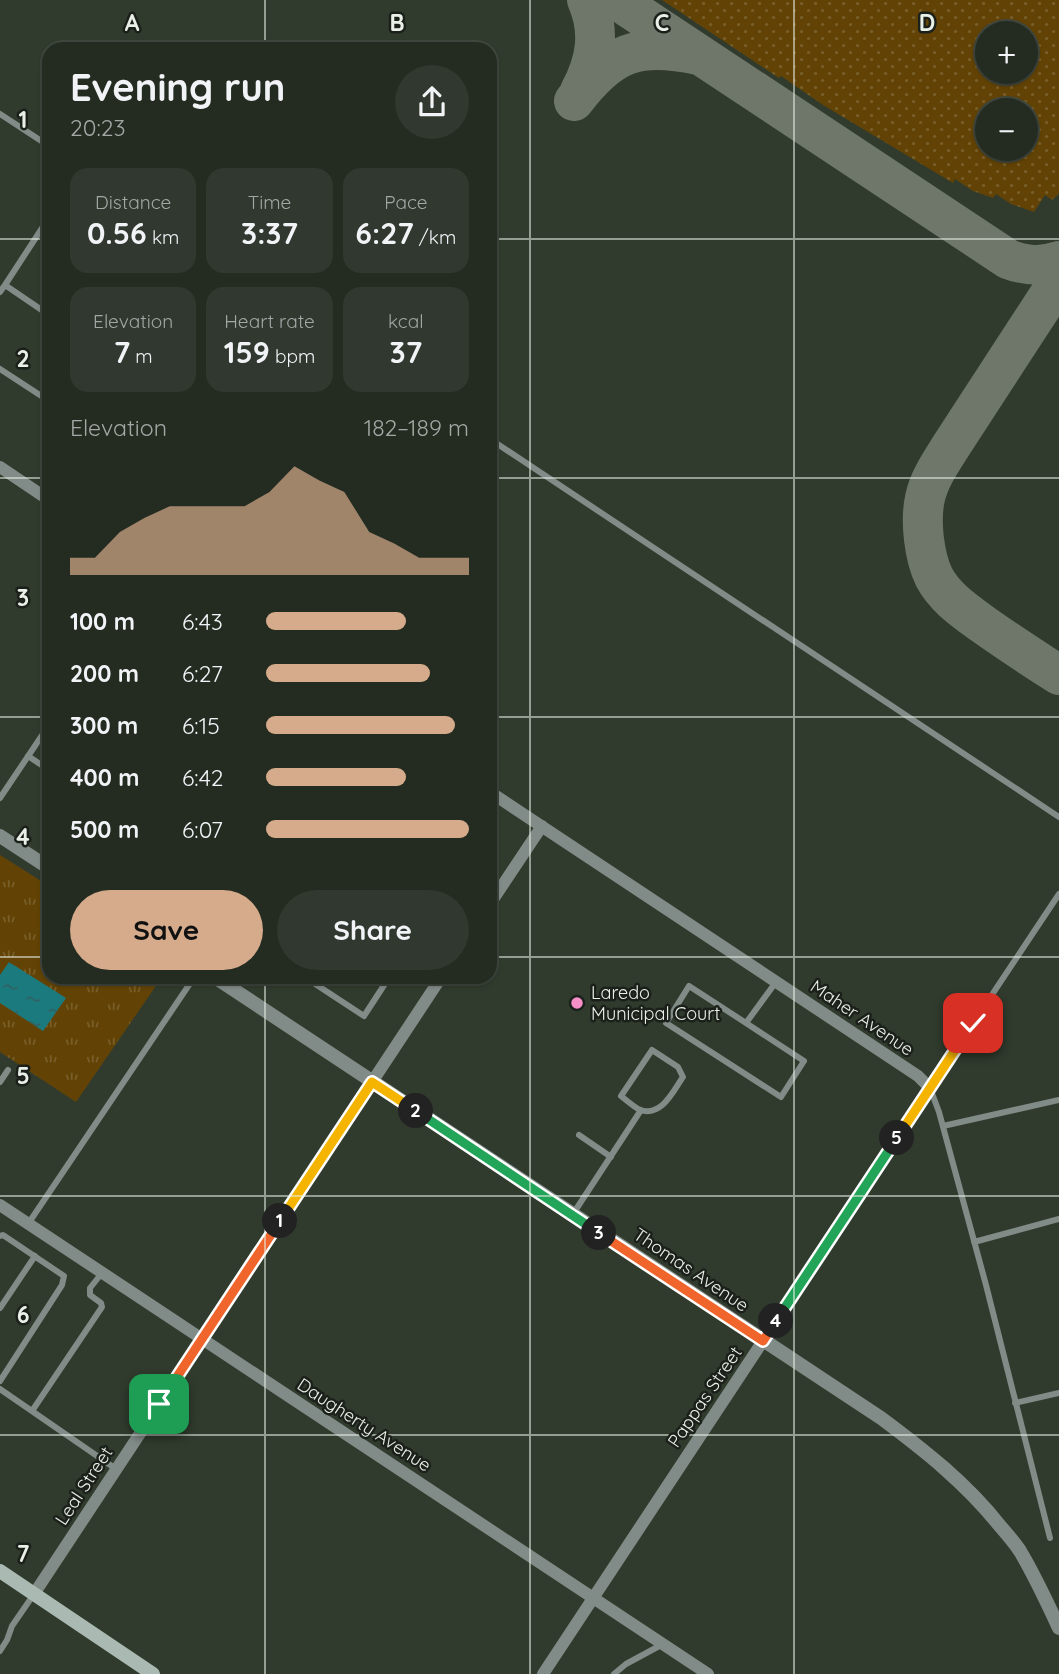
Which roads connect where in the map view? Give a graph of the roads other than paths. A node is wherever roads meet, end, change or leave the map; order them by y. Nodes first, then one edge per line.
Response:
1 (0, 114) edge
2 (42, 141) edge
3 (42, 228) edge
4 (2, 288) edge
5 (42, 310) edge
6 (0, 369) edge
7 (42, 396) edge
8 (497, 444) edge
9 (0, 467) edge
10 (42, 495) edge
11 (42, 735) edge
12 (28, 756) junction
13 (42, 765) edge
14 (497, 797) edge
15 (0, 798) edge
16 (1059, 817) edge
17 (542, 826) junction
18 (0, 835) edge
19 (42, 863) edge
20 (497, 894) edge
21 (1059, 894) edge
22 (776, 982) junction
23 (190, 984) edge
24 (225, 984) edge
25 (315, 984) edge
26 (385, 984) edge
27 (437, 984) edge
28 (746, 1023) junction
29 (8, 1070) dead end
30 (0, 1082) edge
31 (372, 1082) junction
32 (930, 1088) junction
33 (1059, 1100) edge
34 (641, 1110) junction
35 (943, 1126) junction
36 (579, 1135) dead end
37 (611, 1157) junction
38 (0, 1205) edge
39 (573, 1215) junction
40 (1059, 1219) edge
41 (28, 1224) junction
42 (0, 1236) edge
43 (974, 1242) junction
44 (35, 1256) junction
45 (102, 1273) junction
46 (0, 1307) edge
47 (201, 1339) junction
48 (763, 1341) junction
49 (0, 1381) edge
50 (0, 1389) edge
51 (1059, 1393) edge
52 (1015, 1403) junction
53 (32, 1411) junction
54 (116, 1469) junction
55 (1050, 1538) dead end
56 (0, 1571) edge
57 (34, 1594) junction
58 (593, 1597) junction
59 (1059, 1628) edge
60 (0, 1635) edge
61 (7, 1640) junction
62 (663, 1644) junction
63 (0, 1651) edge
64 (153, 1674) edge
65 (543, 1674) edge
66 (614, 1674) edge
67 (708, 1674) edge

1 - 2 lane
3 - 4 lane
4 - 5 lane
6 - 7 lane
8 - 16 lane
9 - 10 street
11 - 12 lane
12 - 13 lane
12 - 15 lane
14 - 17 street, Maher Avenue
17 - 20 street
17 - 22 street, Maher Avenue
18 - 19 street
21 - 32 lane, Pappas Street
22 - 28 lane
22 - 32 street, Maher Avenue
23 - 41 lane
24 - 31 street, Thomas Avenue
25 - 26 lane
27 - 31 street, Leal Street
28 - 28 lane
29 - 30 lane
31 - 39 street, Thomas Avenue
31 - 47 street, Leal Street
32 - 35 lane
32 - 48 street, Pappas Street
33 - 35 lane
34 - 34 lane
34 - 37 lane
35 - 43 lane
36 - 37 lane
37 - 39 lane
38 - 41 street, Daugherty Avenue
39 - 48 street, Thomas Avenue
40 - 43 lane
41 - 45 street, Daugherty Avenue
42 - 44 lane
43 - 52 lane
44 - 46 lane
44 - 49 lane
45 - 47 street, Daugherty Avenue
45 - 53 lane
47 - 54 street, Leal Street
47 - 58 street, Daugherty Avenue
48 - 58 street, Pappas Street
48 - 59 street, Thomas Avenue
50 - 53 lane
51 - 52 lane
52 - 55 lane
53 - 54 lane
54 - 57 street, Leal Street
56 - 57 main road
57 - 61 lane
57 - 64 main road
58 - 62 street, Daugherty Avenue
58 - 65 street, Pappas Street
60 - 61 lane
61 - 63 lane
62 - 66 lane
62 - 67 street, Daugherty Avenue

